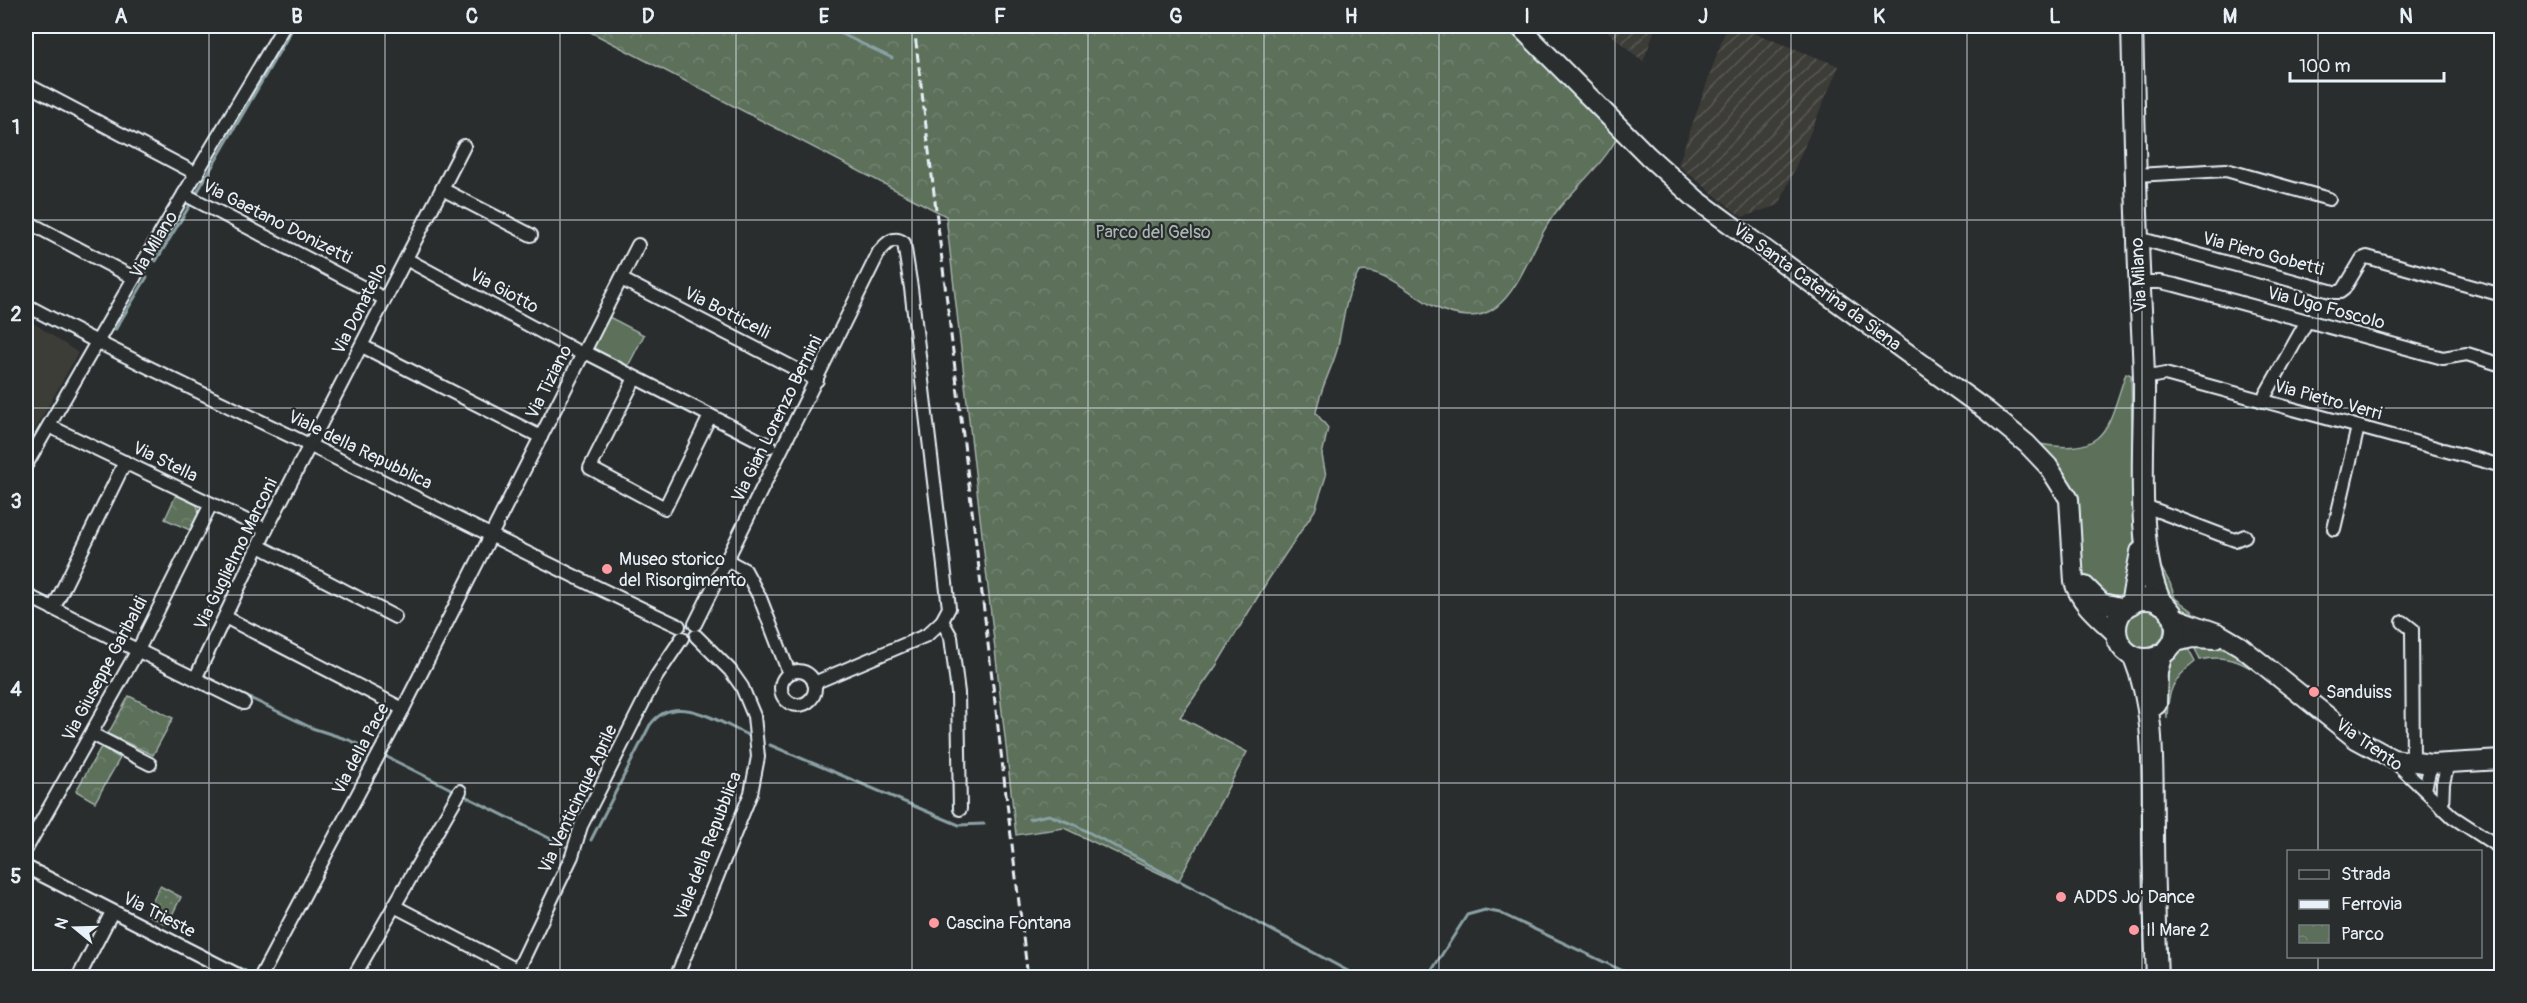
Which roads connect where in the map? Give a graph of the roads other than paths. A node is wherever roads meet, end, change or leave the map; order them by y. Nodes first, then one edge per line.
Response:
1 (284, 26) edge
2 (1519, 26) edge
3 (2132, 26) edge
4 (26, 84) edge
5 (464, 146) dead end
6 (197, 174) junction
7 (2136, 175) junction
8 (442, 189) junction
9 (184, 195) junction
10 (2329, 199) dead end
11 (26, 221) edge
12 (531, 235) dead end
13 (2138, 238) junction
14 (638, 245) dead end
15 (406, 259) junction
16 (134, 278) junction
17 (621, 279) junction
18 (2139, 282) junction
19 (2502, 295) edge
20 (385, 299) junction
21 (26, 304) edge
22 (2307, 321) junction
23 (97, 343) junction
24 (362, 346) junction
25 (584, 353) junction
26 (2502, 365) edge
27 (635, 378) junction
28 (2144, 378) junction
29 (817, 380) junction
30 (2262, 401) junction
31 (710, 416) junction
32 (49, 426) junction
33 (2358, 427) junction
34 (540, 437) junction
35 (310, 446) junction
36 (770, 446) dead end
37 (125, 462) junction
38 (26, 465) edge
39 (2502, 466) edge
40 (211, 504) junction
41 (2145, 516) junction
42 (2334, 529) dead end
43 (266, 530) junction
44 (490, 535) junction
45 (2245, 536) dead end
46 (259, 546) junction
47 (728, 561) junction
48 (2073, 564) junction
49 (26, 595) edge
50 (55, 605) junction
51 (2128, 606) junction
52 (2167, 611) junction
53 (225, 617) junction
54 (395, 617) dead end
55 (942, 621) junction
56 (2403, 622) dead end
57 (696, 630) junction
58 (680, 632) junction
59 (2116, 634) junction
60 (2235, 643) junction
61 (140, 647) junction
62 (2167, 649) junction
63 (2134, 657) junction
64 (197, 674) junction
65 (789, 674) junction
66 (814, 683) junction
67 (244, 703) dead end
68 (403, 709) junction
69 (92, 734) junction
70 (2152, 749) junction
71 (2392, 759) junction
72 (2502, 760) edge
73 (2413, 762) junction
74 (150, 764) dead end
75 (2440, 764) junction
76 (2425, 789) junction
77 (458, 793) dead end
78 (2442, 808) junction
79 (960, 809) dead end
80 (26, 849) edge
81 (2502, 849) edge
82 (26, 867) edge
83 (394, 906) junction
84 (112, 912) junction
85 (516, 974) edge
86 (78, 978) edge
87 (244, 978) edge
88 (260, 978) edge
89 (353, 978) edge
90 (676, 978) edge
91 (2157, 978) edge

1 - 6 street, Via Milano
2 - 48 street, Via Santa Caterina da Siena
3 - 7 main road, Via Milano
4 - 6 street
5 - 8 street, Via Donatello
6 - 9 street, Via Milano
7 - 10 street
7 - 13 main road, Via Milano
8 - 12 street
8 - 15 street, Via Donatello
9 - 16 street, Via Milano
9 - 20 street, Via Gaetano Donizetti
11 - 16 street
13 - 18 main road, Via Milano
13 - 19 street, Via Piero Gobetti
14 - 17 street, Via Tiziano
15 - 20 street, Via Donatello
15 - 25 street, Via Giotto
16 - 23 street, Via Milano
17 - 25 street, Via Tiziano
17 - 29 street, Via Botticelli
18 - 22 street, Via Ugo Foscolo
18 - 28 main road, Via Milano
20 - 24 street, Via Donatello
21 - 23 street, Viale della Repubblica
22 - 26 street, Via Ugo Foscolo
22 - 30 street
23 - 32 street, Via Milano
23 - 35 street, Viale della Repubblica
24 - 34 street
24 - 35 street, Via Donatello
25 - 27 street, Via Giotto
25 - 34 street, Via Tiziano
27 - 31 street, Via Giotto
27 - 31 street
28 - 30 street, Via Pietro Verri
28 - 41 main road, Via Milano
29 - 47 street, Via Gian Lorenzo Bernini
29 - 55 street, Via Gian Lorenzo Bernini
30 - 33 street, Via Pietro Verri
31 - 36 street, Via Giotto
32 - 37 street, Via Stella
32 - 38 street, Via Milano
33 - 39 street, Via Pietro Verri
33 - 42 street
34 - 44 street, Via Tiziano
35 - 43 street, Via Guglielmo Marconi
35 - 44 street, Viale della Repubblica
37 - 40 street, Via Stella
37 - 50 street
40 - 43 street, Via Stella
40 - 61 street, Via Giuseppe Garibaldi
41 - 45 street
41 - 51 main road
41 - 52 main road
43 - 46 street, Via Guglielmo Marconi
44 - 58 street, Viale della Repubblica
44 - 68 street, Via della Pace
46 - 53 street, Via Guglielmo Marconi
46 - 54 street
47 - 57 street, Via Gian Lorenzo Bernini
47 - 65 street
48 - 51 street, Via Santa Caterina da Siena
48 - 59 street, Via Santa Caterina da Siena
49 - 50 street
50 - 61 street
51 - 52 main road
51 - 59 main road
52 - 60 street, Via Trento
52 - 62 main road
53 - 64 street, Via Guglielmo Marconi
53 - 68 street
55 - 66 street
55 - 79 street
56 - 73 street
57 - 58 street
57 - 58 street
57 - 90 street, Viale della Repubblica
58 - 85 street, Via Venticinque Aprile
59 - 63 main road
60 - 62 street, Via Trento
60 - 71 street, Via Trento
61 - 64 street
61 - 69 street, Via Giuseppe Garibaldi
62 - 63 main road
62 - 70 main road
63 - 70 main road
64 - 67 street
65 - 66 street
65 - 66 street
68 - 88 street, Via della Pace
69 - 74 street
69 - 80 street, Via Giuseppe Garibaldi
70 - 91 main road
71 - 73 street
71 - 76 street, Via Trento
72 - 75 street
73 - 75 street
75 - 76 street
75 - 78 street
76 - 78 street, Via Trento
77 - 83 street
78 - 81 street, Via Trento
82 - 84 street, Via Trieste
83 - 85 street
83 - 89 street
84 - 86 street
84 - 87 street, Via Trieste

